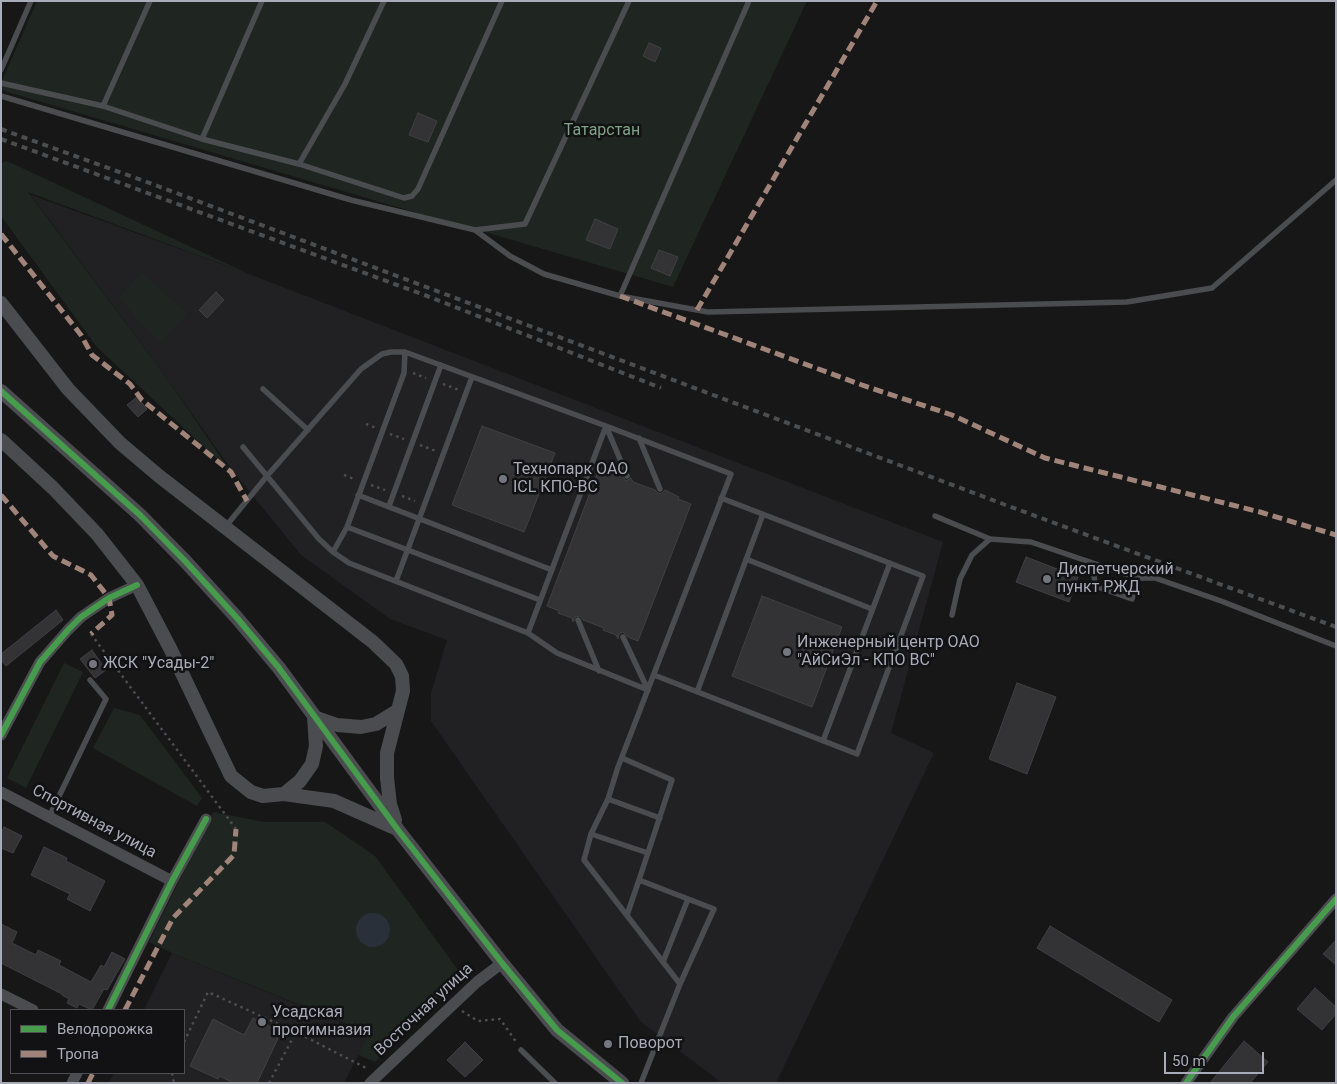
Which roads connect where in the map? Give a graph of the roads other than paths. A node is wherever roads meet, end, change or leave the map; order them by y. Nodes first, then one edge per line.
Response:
1 (31, 1) edge
2 (150, 1) edge
3 (262, 1) edge
4 (384, 1) edge
5 (502, 1) edge
6 (629, 1) edge
7 (749, 1) edge
8 (1, 70) edge
9 (1, 83) edge
10 (1, 96) edge
11 (103, 106) junction
12 (202, 139) junction
13 (299, 164) junction
14 (1336, 180) edge
15 (475, 230) junction
16 (620, 296) junction
17 (1, 303) edge
18 (405, 352) junction
19 (441, 366) junction
20 (472, 377) junction
21 (263, 389) dead end
22 (1, 391) edge
23 (606, 426) junction
24 (308, 430) junction
25 (639, 438) junction
26 (1, 440) edge
27 (244, 447) dead end
28 (267, 476) junction
29 (627, 476) dead end
30 (660, 489) dead end
31 (358, 495) junction
32 (721, 498) junction
33 (389, 506) junction
34 (763, 514) junction
35 (935, 516) dead end
36 (420, 519) junction
37 (226, 526) junction
38 (347, 526) junction
39 (990, 539) junction
40 (408, 550) junction
41 (334, 552) junction
42 (746, 559) junction
43 (890, 563) junction
44 (1093, 564) junction
45 (552, 570) junction
46 (1137, 578) junction
47 (396, 581) junction
48 (137, 585) junction
49 (540, 600) junction
50 (872, 609) junction
51 (952, 615) dead end
52 (578, 620) dead end
53 (528, 633) junction
54 (623, 637) dead end
55 (1336, 646) edge
56 (600, 671) junction
57 (654, 675) junction
58 (90, 680) dead end
59 (648, 690) junction
60 (696, 692) junction
61 (397, 711) junction
62 (314, 717) junction
63 (1, 735) edge
64 (823, 741) junction
65 (622, 758) junction
66 (1, 792) edge
67 (284, 794) junction
68 (608, 800) junction
69 (49, 817) junction
70 (660, 818) junction
71 (206, 819) dead end
72 (398, 830) junction
73 (592, 834) junction
74 (648, 853) junction
75 (639, 880) junction
76 (172, 881) junction
77 (688, 899) junction
78 (1336, 900) edge
79 (627, 916) junction
80 (663, 962) junction
81 (502, 963) junction
82 (680, 984) junction
83 (1, 994) edge
84 (31, 1009) edge
85 (108, 1009) edge
86 (521, 1050) road end
87 (374, 1079) edge
88 (555, 1083) edge
89 (622, 1083) edge
90 (641, 1083) edge
91 (1186, 1083) edge

1 - 8 lane
2 - 11 lane
3 - 12 lane
4 - 13 lane
5 - 13 lane
6 - 15 lane
7 - 16 lane
9 - 11 lane
10 - 15 lane
11 - 12 lane
12 - 13 lane
14 - 16 lane
15 - 16 lane
17 - 37 street
18 - 19 lane
18 - 24 lane
18 - 31 lane
19 - 20 lane
19 - 33 lane
20 - 23 lane
20 - 36 lane
21 - 24 lane
22 - 62 street
23 - 25 lane
23 - 29 lane
23 - 45 lane
24 - 28 lane
25 - 30 lane
25 - 32 lane
26 - 48 street
27 - 28 lane
28 - 37 lane
28 - 41 lane
31 - 33 lane
31 - 38 lane
32 - 34 lane
32 - 57 lane
33 - 36 lane
34 - 42 lane
34 - 43 lane
35 - 39 lane
36 - 40 lane
36 - 45 lane
37 - 61 street
38 - 40 lane
38 - 41 lane
39 - 44 lane
39 - 51 lane
40 - 47 lane
40 - 49 lane
41 - 47 lane
42 - 50 lane
42 - 60 lane
43 - 50 lane
43 - 64 lane
44 - 46 lane
44 - 46 lane
45 - 49 lane
46 - 55 lane
47 - 53 lane
48 - 63 street
48 - 67 street
49 - 53 lane
50 - 64 lane
52 - 56 lane
53 - 56 lane
54 - 59 lane
56 - 59 lane
57 - 59 lane
57 - 60 lane
58 - 69 lane
59 - 65 lane
60 - 64 lane
61 - 62 street
61 - 72 street
62 - 67 street
62 - 72 street
65 - 68 lane
65 - 70 lane
66 - 69 street, Спортивная улица
67 - 72 street
68 - 70 lane
68 - 73 lane
69 - 76 street, Спортивная улица
70 - 74 lane
71 - 76 street
72 - 81 street
73 - 74 lane
73 - 79 lane
74 - 75 lane
75 - 77 lane
75 - 79 lane
76 - 85 street
77 - 80 lane
77 - 82 lane
78 - 91 street
79 - 80 lane
80 - 82 lane
81 - 87 street, Восточная улица
81 - 89 street
82 - 90 lane
83 - 84 street
86 - 88 lane

